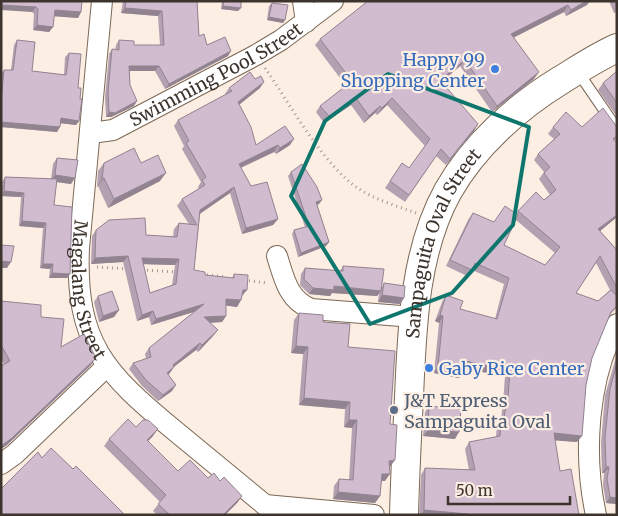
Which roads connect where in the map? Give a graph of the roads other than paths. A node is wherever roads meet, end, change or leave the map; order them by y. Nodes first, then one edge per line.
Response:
1 (102, 1) edge
2 (303, 1) edge
3 (333, 1) edge
4 (306, 22) junction
5 (617, 48) edge
6 (577, 70) junction
7 (617, 129) edge
8 (91, 133) junction
9 (277, 256) dead end
10 (414, 317) junction
11 (617, 324) edge
12 (106, 367) junction
13 (1, 464) edge
14 (261, 510) edge
15 (374, 515) edge
16 (404, 515) edge
17 (596, 515) edge

1 - 8 street, Magalang Street
2 - 4 street
3 - 4 street, Swimming Pool Street
4 - 8 street, Swimming Pool Street
5 - 6 street, Sampaguita Oval Street
6 - 7 lane
6 - 10 street, Sampaguita Oval Street
8 - 12 street, Magalang Street
9 - 10 street
10 - 16 street, Sampaguita Oval Street
11 - 17 street
12 - 13 street
12 - 14 street, Magalang Street
14 - 15 street

